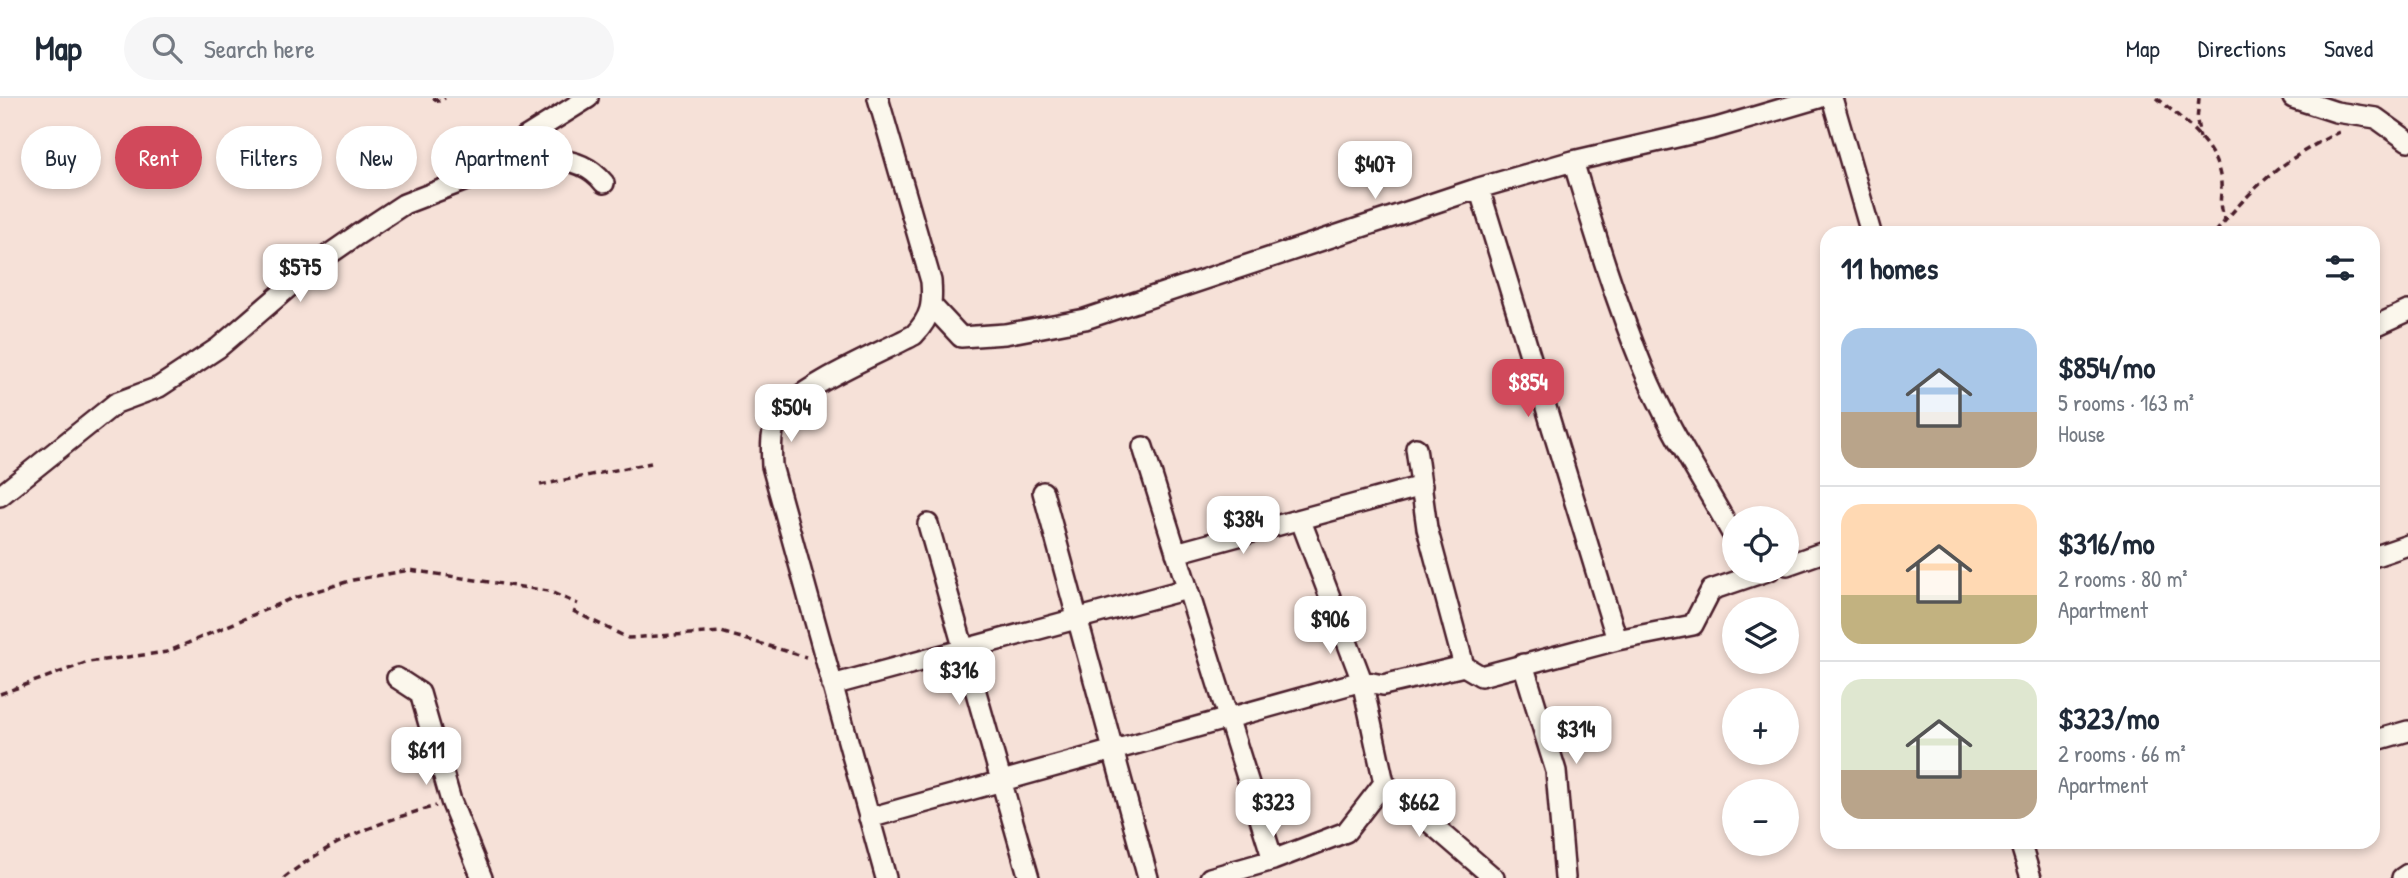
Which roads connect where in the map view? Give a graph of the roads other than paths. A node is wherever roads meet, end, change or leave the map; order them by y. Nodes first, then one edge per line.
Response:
1 (588, 98) edge
2 (878, 98) edge
3 (1819, 98) edge
4 (1832, 98) edge
5 (2293, 98) edge
6 (2376, 120) junction
7 (543, 126) edge
8 (2408, 141) edge
9 (2408, 158) edge
10 (1573, 161) junction
11 (573, 163) edge
12 (604, 183) dead end
13 (1479, 188) junction
14 (443, 189) edge
15 (1869, 226) edge
16 (933, 307) junction
17 (2408, 311) edge
18 (2380, 324) edge
19 (1143, 447) dead end
20 (1416, 448) dead end
21 (1422, 486) junction
22 (1043, 492) dead end
23 (0, 496) edge
24 (1722, 516) edge
25 (1301, 521) junction
26 (928, 524) dead end
27 (2408, 545) edge
28 (1176, 553) junction
29 (1820, 553) edge
30 (2380, 555) edge
31 (1799, 561) edge
32 (1730, 583) edge
33 (1188, 589) junction
34 (1077, 619) junction
35 (1616, 640) junction
36 (964, 649) junction
37 (1523, 664) junction
38 (1464, 666) junction
39 (397, 678) dead end
40 (1362, 681) junction
41 (832, 685) junction
42 (1228, 718) junction
43 (2408, 731) edge
44 (2380, 739) edge
45 (1113, 750) junction
46 (1001, 781) junction
47 (1384, 783) junction
48 (869, 817) junction
49 (2022, 849) edge
50 (1273, 860) junction
51 (2408, 874) edge
52 (482, 878) edge
53 (886, 878) edge
54 (1029, 878) edge
55 (1148, 878) edge
56 (1210, 878) edge
57 (1494, 878) edge
58 (1565, 878) edge
59 (2031, 878) edge
60 (2402, 878) edge

1 - 7 street
2 - 16 street
3 - 10 street
4 - 15 street
5 - 6 street
6 - 8 street
6 - 9 street
10 - 13 street
10 - 24 street
11 - 12 street
13 - 16 street
13 - 35 street
14 - 23 street
16 - 41 street
17 - 18 street
19 - 28 street
20 - 21 street
21 - 25 street
21 - 38 street
22 - 34 street
25 - 28 street
25 - 40 street
26 - 36 street
27 - 30 street
28 - 33 street
29 - 31 street
32 - 35 street
33 - 34 street
33 - 42 street
34 - 36 street
34 - 45 street
35 - 37 street
36 - 41 street
36 - 46 street
37 - 38 street
37 - 58 street
38 - 40 street
39 - 52 street
40 - 42 street
40 - 47 street
41 - 48 street
42 - 45 street
42 - 50 street
43 - 44 street
45 - 46 street
45 - 55 street
46 - 48 street
46 - 54 street
47 - 50 street
47 - 57 street
48 - 53 street
49 - 59 street
50 - 56 street
51 - 60 street

